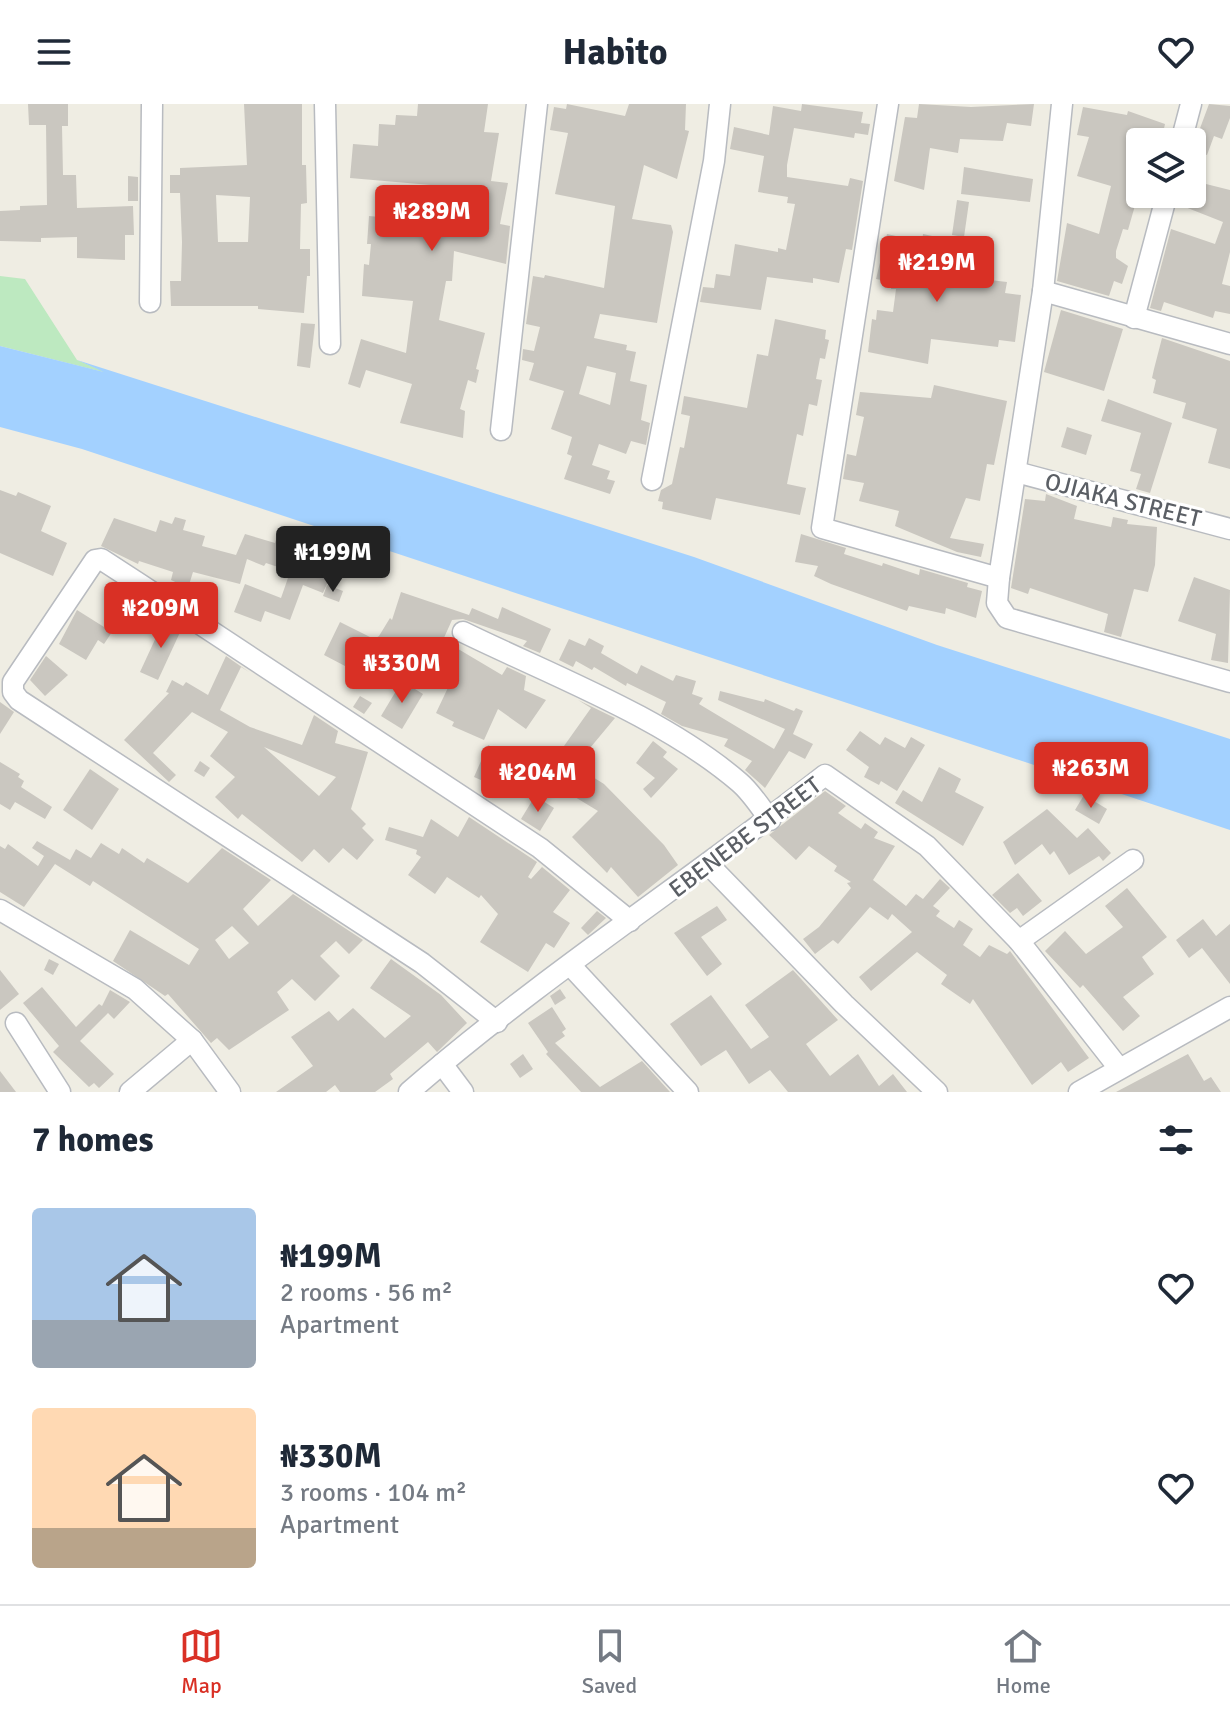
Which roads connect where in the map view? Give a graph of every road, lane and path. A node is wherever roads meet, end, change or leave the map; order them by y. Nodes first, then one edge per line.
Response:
1 (152, 104) edge
2 (325, 104) edge
3 (537, 104) edge
4 (720, 104) edge
5 (888, 104) edge
6 (1062, 104) edge
7 (1191, 104) edge
8 (1185, 128) edge
9 (1163, 208) edge
10 (1043, 291) junction
11 (150, 302) dead end
12 (1134, 318) junction
13 (330, 344) dead end
14 (1230, 344) edge
15 (501, 430) dead end
16 (1016, 472) junction
17 (652, 480) dead end
18 (1230, 529) edge
19 (999, 578) junction
20 (463, 632) dead end
21 (1230, 682) edge
22 (770, 820) junction
23 (1133, 860) dead end
24 (709, 865) junction
25 (0, 910) edge
26 (630, 921) junction
27 (1019, 941) junction
28 (571, 966) junction
29 (1230, 1007) edge
30 (497, 1022) junction
31 (16, 1023) dead end
32 (192, 1040) junction
33 (442, 1064) junction
34 (1118, 1067) junction
35 (60, 1092) edge
36 (130, 1092) edge
37 (230, 1092) edge
38 (409, 1092) edge
39 (463, 1092) edge
40 (688, 1092) edge
41 (937, 1092) edge
42 (1079, 1092) edge

1 - 11 street
2 - 13 street
3 - 15 street
4 - 17 street
5 - 19 street
6 - 10 street
7 - 8 street
9 - 12 street
10 - 12 street
10 - 16 street
12 - 14 street
16 - 18 street, OJIAKA STREET
16 - 19 street
19 - 21 street
20 - 22 street
22 - 24 street, EBENEBE STREET
22 - 27 street, EBENEBE STREET
23 - 27 street
24 - 26 street, EBENEBE STREET
24 - 41 street
25 - 32 street
26 - 28 street, EBENEBE STREET
26 - 30 street
27 - 34 street, EBENEBE STREET
28 - 30 street, EBENEBE STREET
28 - 40 street
29 - 34 street
30 - 33 street, EBENEBE STREET
31 - 35 street
32 - 36 street
32 - 37 street
33 - 38 street, EBENEBE STREET
33 - 39 street
34 - 42 street

